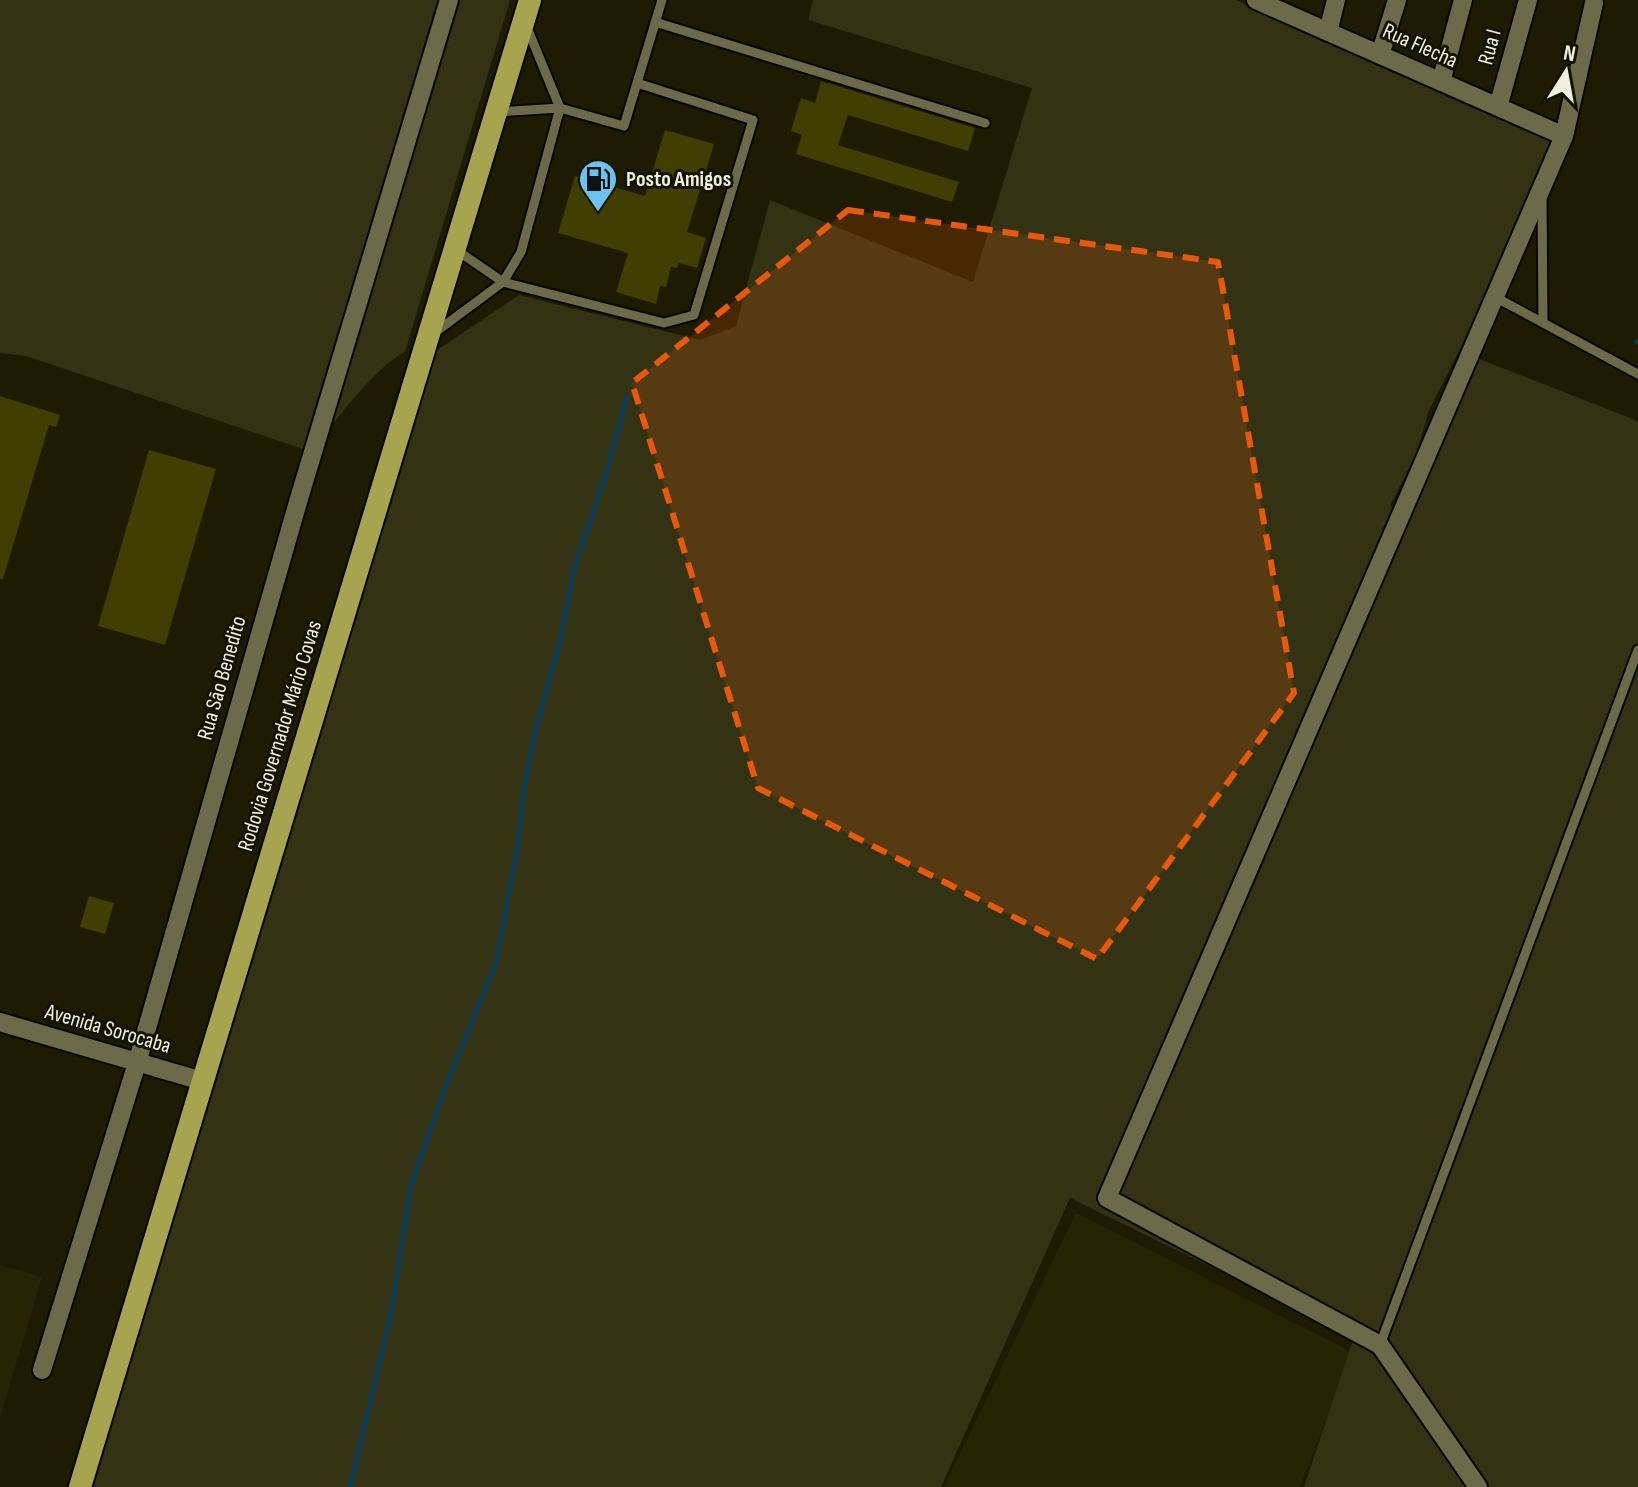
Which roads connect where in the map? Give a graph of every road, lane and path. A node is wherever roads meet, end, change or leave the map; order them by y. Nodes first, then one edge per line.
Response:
1 (449, 0) edge
2 (662, 0) edge
3 (1336, 0) edge
4 (1397, 0) edge
5 (1463, 0) edge
6 (1528, 0) edge
7 (1264, 2) edge
8 (1594, 3) dead end
9 (527, 10) edge
10 (655, 22) junction
11 (1328, 32) junction
12 (1380, 55) junction
13 (1441, 82) junction
14 (637, 83) junction
15 (1498, 107) junction
16 (560, 108) junction
17 (497, 112) junction
18 (985, 123) dead end
19 (1564, 136) junction
20 (1541, 189) junction
21 (455, 249) junction
22 (503, 282) junction
23 (1495, 297) junction
24 (1543, 323) junction
25 (427, 338) junction
26 (1638, 374) edge
27 (1638, 650) edge
28 (0, 1022) edge
29 (137, 1063) junction
30 (202, 1081) junction
31 (1380, 1345) junction
32 (42, 1370) dead end
33 (80, 1487) edge
34 (1478, 1487) edge

1 - 29 street, Rua São Benedito
2 - 10 lane
3 - 11 street
4 - 12 street
5 - 13 street, Rua I
6 - 15 street, Rua I
7 - 11 street, Rua Flecha
8 - 19 street
9 - 16 lane
9 - 17 highway, Rodovia Governador Mário Covas
10 - 14 lane
10 - 18 lane
11 - 12 street, Rua Flecha
12 - 13 street, Rua Flecha
13 - 15 street, Rua Flecha
14 - 16 lane
14 - 22 lane
15 - 19 street, Rua Flecha
16 - 17 lane
16 - 22 lane
17 - 21 highway, Rodovia Governador Mário Covas
19 - 20 street
20 - 23 street
20 - 24 lane
21 - 22 lane
21 - 25 highway, Rodovia Governador Mário Covas
22 - 25 lane
23 - 24 lane
23 - 31 street
24 - 26 lane
25 - 30 highway, Rodovia Governador Mário Covas
27 - 31 lane
28 - 29 street, Avenida Sorocaba
29 - 30 street, Avenida Sorocaba
29 - 32 street, Rua São Benedito
30 - 33 highway, Rodovia Governador Mário Covas
31 - 34 street

